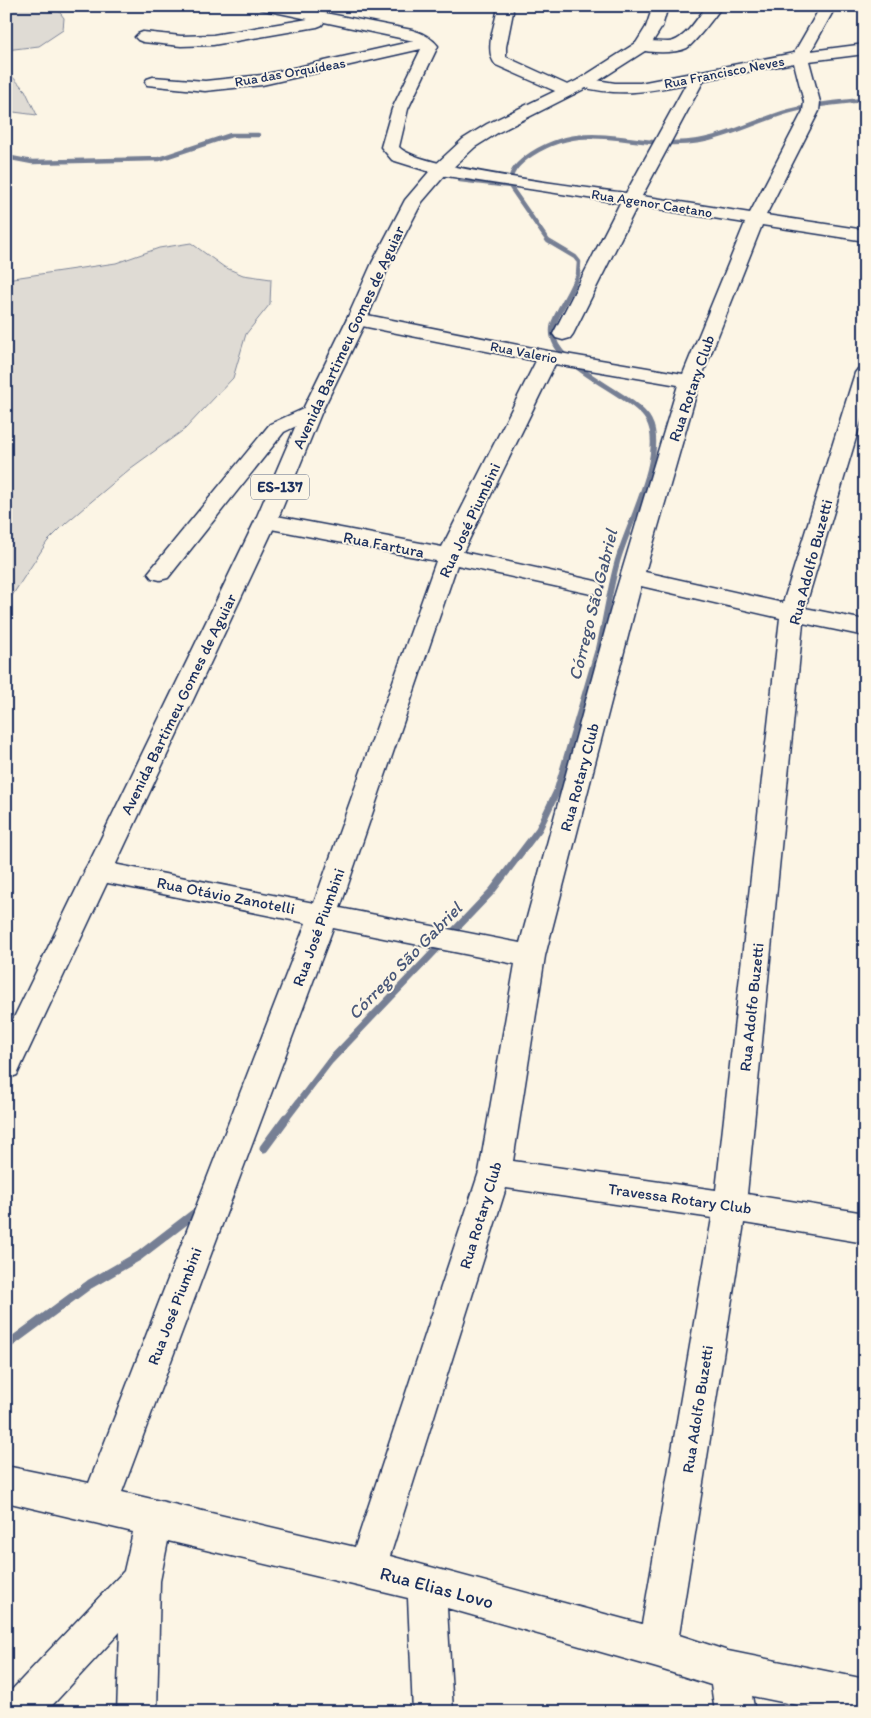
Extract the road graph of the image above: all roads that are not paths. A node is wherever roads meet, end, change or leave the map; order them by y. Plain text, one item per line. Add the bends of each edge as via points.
1 (265, 6) edge
2 (504, 6) edge
3 (661, 6) edge
4 (715, 6) edge
5 (829, 6) edge
6 (328, 20) junction
7 (143, 38) dead end
8 (426, 43) junction
9 (642, 46) junction
10 (865, 49) edge
11 (800, 57) junction
12 (698, 77) junction
13 (153, 82) dead end
14 (576, 87) junction
15 (440, 170) junction
16 (631, 200) junction
17 (755, 220) junction
18 (865, 236) edge
19 (358, 319) junction
20 (563, 334) dead end
21 (560, 358) junction
22 (865, 373) edge
23 (690, 381) junction
24 (312, 412) junction
25 (266, 521) junction
26 (449, 556) junction
27 (160, 573) dead end
28 (632, 576) junction
29 (591, 587) dead end
30 (792, 613) junction
31 (865, 628) edge
32 (98, 871) junction
33 (324, 914) junction
34 (531, 956) junction
35 (6, 1066) edge
36 (495, 1172) junction
37 (730, 1206) junction
38 (865, 1228) edge
39 (6, 1484) edge
40 (99, 1504) junction
41 (154, 1519) junction
42 (367, 1569) junction
43 (141, 1581) junction
44 (426, 1583) junction
45 (657, 1648) junction
46 (728, 1672) junction
47 (865, 1699) edge
48 (19, 1712) edge
49 (137, 1712) edge
50 (433, 1712) edge
51 (735, 1712) edge

1 - 6 street
2 - 14 street, Rua Francisco Neves via 498,58 526,73
3 - 9 street, Avenida Bartimeu Gomes de Aguiar / ES-137 via 654,27
4 - 9 street via 683,44
5 - 11 street
6 - 7 street via 214,40
6 - 8 street via 412,35
8 - 13 street, Rua das Orquídeas via 262,80 205,86
8 - 15 street, Rua Agenor Caetano via 430,50 400,109 390,146 398,156
9 - 14 street, Avenida Bartimeu Gomes de Aguiar / ES-137
10 - 11 street, Rua Francisco Neves
11 - 12 street, Rua Francisco Neves
11 - 17 street, Rua Rotary Club via 812,107
12 - 14 street, Rua Francisco Neves via 630,89
12 - 16 street
14 - 15 street, Avenida Bartimeu Gomes de Aguiar / ES-137 via 493,128 469,143
15 - 16 street, Rua Agenor Caetano
15 - 19 street, Avenida Bartimeu Gomes de Aguiar / ES-137 via 414,200 381,263
16 - 17 street, Rua Agenor Caetano
16 - 20 street
17 - 18 street, Rua Agenor Caetano
17 - 23 street, Rua Rotary Club
19 - 21 street, Rua Valerio
19 - 24 street, Avenida Bartimeu Gomes de Aguiar / ES-137
21 - 23 street, Rua Valerio
21 - 26 street, Rua José Piumbini
22 - 30 street, Rua Adolfo Buzetti
23 - 28 street, Rua Rotary Club
24 - 25 street, Avenida Bartimeu Gomes de Aguiar / ES-137
24 - 27 street via 277,428
25 - 26 street, Rua Fartura
25 - 32 street, Avenida Bartimeu Gomes de Aguiar / ES-137
26 - 29 street, Rua Fartura
26 - 33 street, Rua José Piumbini
28 - 30 street
28 - 34 street, Rua Rotary Club
30 - 31 street
30 - 37 street, Rua Adolfo Buzetti
32 - 33 street, Rua Otávio Zanotelli
32 - 35 street, Avenida Bartimeu Gomes de Aguiar / ES-137
33 - 34 street, Rua Otávio Zanotelli
33 - 40 street, Rua José Piumbini
34 - 36 street, Rua Rotary Club
36 - 37 street, Travessa Rotary Club
36 - 42 street, Rua Rotary Club
37 - 38 street, Travessa Rotary Club
37 - 45 street, Rua Adolfo Buzetti
39 - 40 street, Rua Elias Lovo
40 - 41 street, Rua Elias Lovo
41 - 42 street, Rua Elias Lovo
41 - 43 street
42 - 44 street, Rua Elias Lovo
43 - 48 street
43 - 49 street
44 - 45 street, Rua Elias Lovo
44 - 50 street
45 - 46 street, Rua Elias Lovo
46 - 47 street, Rua Elias Lovo
46 - 51 street

